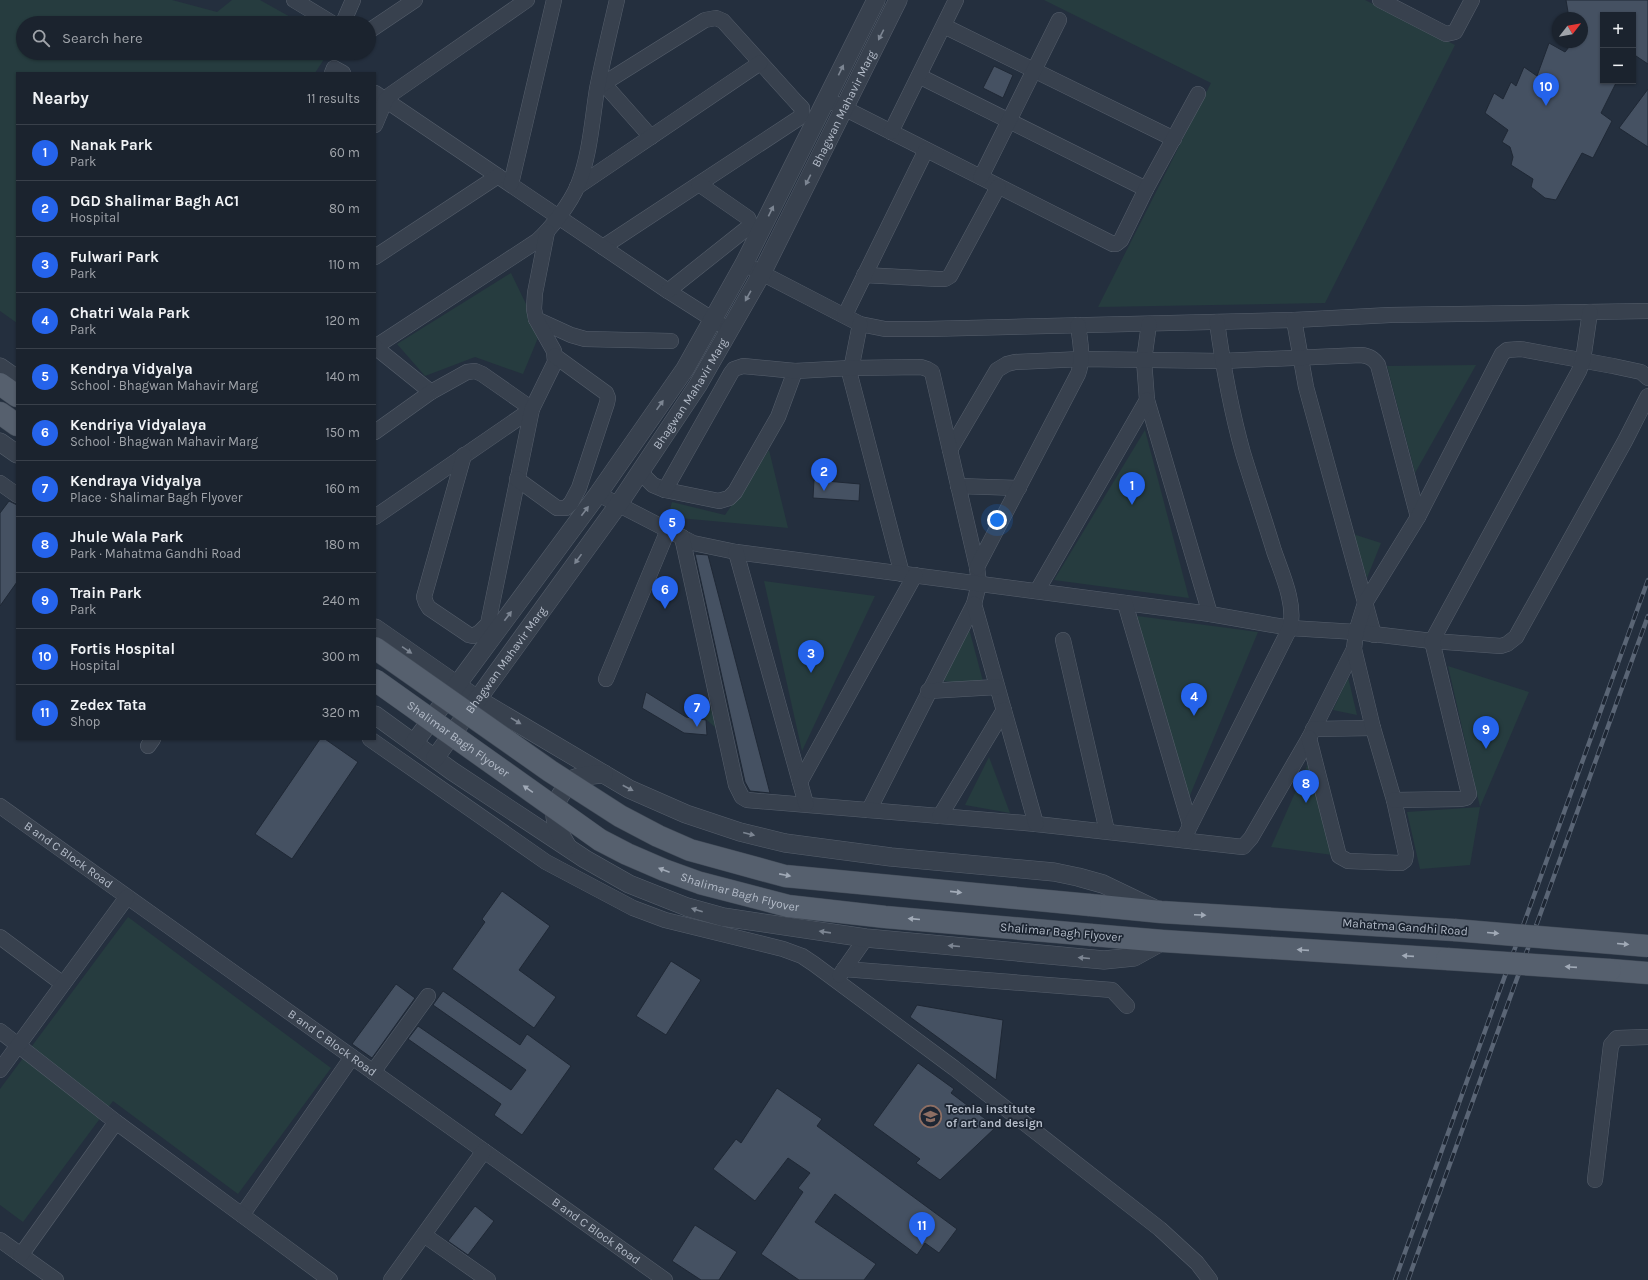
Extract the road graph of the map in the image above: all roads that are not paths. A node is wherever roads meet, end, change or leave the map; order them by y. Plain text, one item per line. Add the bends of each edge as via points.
1 (294, 0) edge
2 (353, 0) edge
3 (415, 0) edge
4 (528, 0) edge
5 (554, 0) edge
6 (616, 0) edge
7 (876, 0) edge
8 (898, 0) edge
9 (956, 0) edge
10 (1380, 0) edge
11 (1472, 0) edge
12 (320, 16) edge
13 (346, 16) edge
14 (1059, 20) dead end
15 (376, 26) edge
16 (944, 26) junction
17 (760, 63) junction
18 (1034, 70) junction
19 (332, 72) edge
20 (341, 72) edge
21 (919, 76) junction
22 (601, 86) junction
23 (1198, 94) dead end
24 (381, 96) edge
25 (826, 99) junction
26 (844, 108) junction
27 (376, 120) edge
28 (1009, 120) junction
29 (891, 132) junction
30 (651, 138) junction
31 (1174, 139) junction
32 (926, 150) junction
33 (498, 176) junction
34 (981, 177) junction
35 (510, 184) junction
36 (699, 184) junction
37 (577, 187) junction
38 (998, 187) junction
39 (1146, 189) junction
40 (559, 216) junction
41 (547, 232) junction
42 (603, 247) junction
43 (376, 256) edge
44 (744, 264) junction
45 (762, 273) junction
46 (864, 275) junction
47 (668, 291) junction
48 (1648, 311) edge
49 (1590, 312) junction
50 (845, 315) junction
51 (536, 319) junction
52 (713, 320) junction
53 (1294, 320) junction
54 (1217, 322) junction
55 (860, 324) junction
56 (1150, 324) junction
57 (1078, 325) junction
58 (729, 330) junction
59 (671, 341) dead end
60 (376, 346) edge
61 (376, 348) edge
62 (555, 356) junction
63 (1300, 358) junction
64 (1082, 359) junction
65 (1144, 360) junction
66 (1583, 360) junction
67 (1222, 361) junction
68 (0, 367) edge
69 (851, 368) junction
70 (794, 371) junction
71 (16, 378) edge
72 (1648, 378) edge
73 (0, 384) edge
74 (431, 392) junction
75 (16, 395) edge
76 (1648, 396) edge
77 (1147, 400) junction
78 (532, 409) junction
79 (0, 413) edge
80 (16, 424) edge
81 (376, 431) edge
82 (0, 442) edge
83 (950, 450) junction
84 (16, 453) edge
85 (464, 455) junction
86 (640, 472) junction
87 (517, 479) junction
88 (0, 483) edge
89 (958, 486) junction
90 (1019, 488) junction
91 (665, 490) junction
92 (16, 494) edge
93 (598, 494) junction
94 (618, 505) junction
95 (376, 516) edge
96 (1418, 517) junction
97 (668, 530) junction
98 (682, 538) junction
99 (736, 552) junction
100 (977, 567) junction
101 (909, 575) junction
102 (979, 584) junction
103 (1037, 591) junction
104 (1125, 603) junction
105 (1365, 603) junction
106 (974, 604) junction
107 (1210, 614) junction
108 (1290, 628) junction
109 (376, 629) edge
110 (1356, 632) junction
111 (1374, 635) junction
112 (1063, 640) dead end
113 (1432, 641) junction
114 (376, 649) edge
115 (1354, 649) junction
116 (606, 679) dead end
117 (376, 681) edge
118 (457, 685) junction
119 (997, 686) junction
120 (928, 691) junction
121 (477, 698) junction
122 (1004, 710) junction
123 (376, 716) edge
124 (1373, 728) junction
125 (1311, 734) junction
126 (371, 740) edge
127 (414, 743) junction
128 (435, 758) junction
129 (604, 774) junction
130 (800, 782) junction
131 (1394, 800) junction
132 (806, 804) junction
133 (0, 806) edge
134 (869, 810) junction
135 (940, 816) junction
136 (1036, 824) junction
137 (1190, 825) junction
138 (1107, 831) junction
139 (1183, 840) junction
140 (569, 848) junction
141 (629, 884) junction
142 (127, 897) junction
143 (618, 901) junction
144 (1161, 912) junction
145 (0, 936) edge
146 (866, 938) junction
147 (1163, 941) junction
148 (1648, 946) edge
149 (1648, 974) edge
150 (840, 975) junction
151 (63, 984) junction
152 (428, 996) dead end
153 (1127, 1006) dead end
154 (0, 1031) edge
155 (1648, 1037) edge
156 (19, 1044) junction
157 (352, 1057) junction
158 (0, 1070) edge
159 (373, 1072) junction
160 (116, 1122) junction
161 (484, 1151) junction
162 (1594, 1180) dead end
163 (242, 1215) junction
164 (424, 1235) junction
165 (0, 1240) edge
166 (21, 1254) junction
167 (56, 1280) edge
168 (330, 1280) edge
169 (391, 1280) edge
170 (488, 1280) edge
171 (665, 1280) edge
172 (1210, 1280) edge

1 - 12 street
2 - 13 street
3 - 15 street
4 - 24 street via 394,92
5 - 35 street
6 - 22 street
25 -> 7 street, Bhagwan Mahavir Marg
8 -> 26 street, Bhagwan Mahavir Marg
9 - 16 street
10 - 11 street via 1446,34 1455,32
14 - 18 street
16 - 18 street
16 - 21 street
17 - 22 street via 723,21 711,18
17 - 30 street
17 - 36 street via 802,108 802,113 799,118
18 - 28 street
18 - 31 street
19 - 20 street via 334,68
21 - 28 street
21 - 29 street
22 - 30 street
22 - 37 street
23 - 31 street
24 - 27 street
24 - 33 street
25 - 26 street
44 -> 25 street, Bhagwan Mahavir Marg
26 - 29 street
26 -> 45 street, Bhagwan Mahavir Marg
28 - 34 street
28 - 39 street
29 - 32 street
30 - 37 street
31 - 39 street
32 - 34 street
32 - 46 street
33 - 35 street
33 - 43 street
34 - 38 street
35 - 40 street
36 - 42 street
36 - 47 street via 748,218 751,225
37 - 40 street
38 - 39 street via 1114,244 1121,240
38 - 46 street via 950,276 938,279
40 - 41 street
40 - 42 street
41 - 51 street via 534,302
41 - 60 street
42 - 47 street
44 - 45 street
44 - 52 street, Bhagwan Mahavir Marg
45 - 50 street
45 -> 58 street, Bhagwan Mahavir Marg
46 - 50 street
47 - 52 street
48 - 49 street
49 - 53 street via 1390,315
49 - 66 street
50 - 55 street
51 - 59 street via 585,339
51 - 62 street
52 - 58 street
93 -> 52 street, Bhagwan Mahavir Marg via 685,369
53 - 54 street
53 - 63 street
54 - 56 street
54 - 67 street
55 - 57 street via 884,329
55 - 69 street
56 - 57 street
56 - 65 street
57 - 64 street
58 - 86 street, Bhagwan Mahavir Marg via 698,385
61 - 74 street
62 - 78 street via 555,362
62 - 87 street via 606,393 608,403 578,488 566,508 557,508
63 - 67 street
63 - 96 street via 1361,355 1369,356 1378,365
63 - 105 street
64 - 65 street
64 - 83 street via 1015,362 1002,366 997,370
64 - 90 street via 1078,374
65 - 67 street
65 - 77 street
66 - 72 street via 1641,372
66 - 96 street via 1521,348 1507,350 1502,354
66 - 113 street
67 - 108 street via 1243,453 1287,592 1292,620
68 - 71 street
69 - 70 street
69 - 83 street via 921,367 932,372
69 - 101 street via 852,382
70 - 91 street via 743,366 734,369
70 - 91 street via 778,417 730,498 719,501
73 - 75 main road
74 - 78 street via 467,372 475,371
74 - 81 street
76 - 113 street via 1516,637 1501,646
77 - 103 street
77 - 107 street
78 - 85 street
78 - 87 street
79 - 80 main road
82 - 84 street
83 - 89 street
85 - 87 street via 424,597 429,608 469,635 477,634 488,624
85 - 95 street
86 - 91 street via 653,485
86 - 94 street, Bhagwan Mahavir Marg
88 - 92 street
89 - 90 street
89 - 100 street
90 - 100 street
93 - 94 street
118 -> 93 street, Bhagwan Mahavir Marg
94 - 97 street
94 -> 121 street, Bhagwan Mahavir Marg
96 - 105 street
97 - 98 street
97 - 116 street
98 - 99 street
98 - 132 street via 738,792 747,800
99 - 101 street
99 - 130 street
100 - 102 street
101 - 102 street
101 - 130 street
102 - 103 street
102 - 106 street
103 - 104 street
104 - 107 street
104 - 137 street
105 - 110 street
105 - 111 street
106 - 119 street
106 - 120 street
107 - 108 street
108 - 110 street
108 - 137 street
109 -> 118 street
110 - 111 street
110 - 115 street
111 - 113 street
112 - 138 street
113 - 131 street via 1469,794 1461,799
114 -> 144 main road, bridge via 550,771 620,816 690,850 785,876
115 - 124 street
115 - 125 street
147 -> 117 main road, Shalimar Bagh Flyover, bridge via 788,906 700,882 664,870 600,840
118 - 121 street
118 - 127 street, Bhagwan Mahavir Marg
119 - 120 street
119 - 122 street
120 - 134 street
121 - 128 street, Bhagwan Mahavir Marg
121 -> 129 street
122 - 135 street
122 - 136 street
123 - 127 street
124 - 125 street
124 - 131 street
125 - 131 street via 1339,856 1342,859 1397,864 1405,860 1406,854
125 - 139 street via 1243,847
126 - 143 street via 546,862
127 - 128 street
128 - 140 street
129 - 140 street via 572,780 557,801 557,830
129 -> 144 street via 629,789 686,814 747,834 785,843 891,857 1054,872 1103,884
130 - 132 street
132 - 134 street
133 - 142 street, B and C Block Road
134 - 135 street
135 - 136 street
136 - 138 street
137 - 139 street
138 - 139 street
140 - 141 street
141 - 143 street
146 -> 141 street via 706,913
142 - 151 street
142 - 157 street, B and C Block Road
143 - 150 street via 648,915 793,953
144 -> 148 main road, Mahatma Gandhi Road, bridge via 1454,930
145 - 151 street
147 -> 146 street via 1134,957 1104,960
146 - 150 street
149 -> 147 main road, bridge
150 - 153 street via 1112,990
150 - 172 street via 1160,1229 1197,1263
151 - 156 street
152 - 159 street
154 - 156 street
155 - 162 street via 1617,1038 1611,1045
156 - 158 street
156 - 160 street
157 - 159 street, B and C Block Road
157 - 163 street
159 - 161 street, B and C Block Road
160 - 163 street
160 - 166 street
161 - 164 street
161 - 171 street, B and C Block Road
163 - 168 street
164 - 169 street
164 - 170 street
165 - 166 street
166 - 167 street

